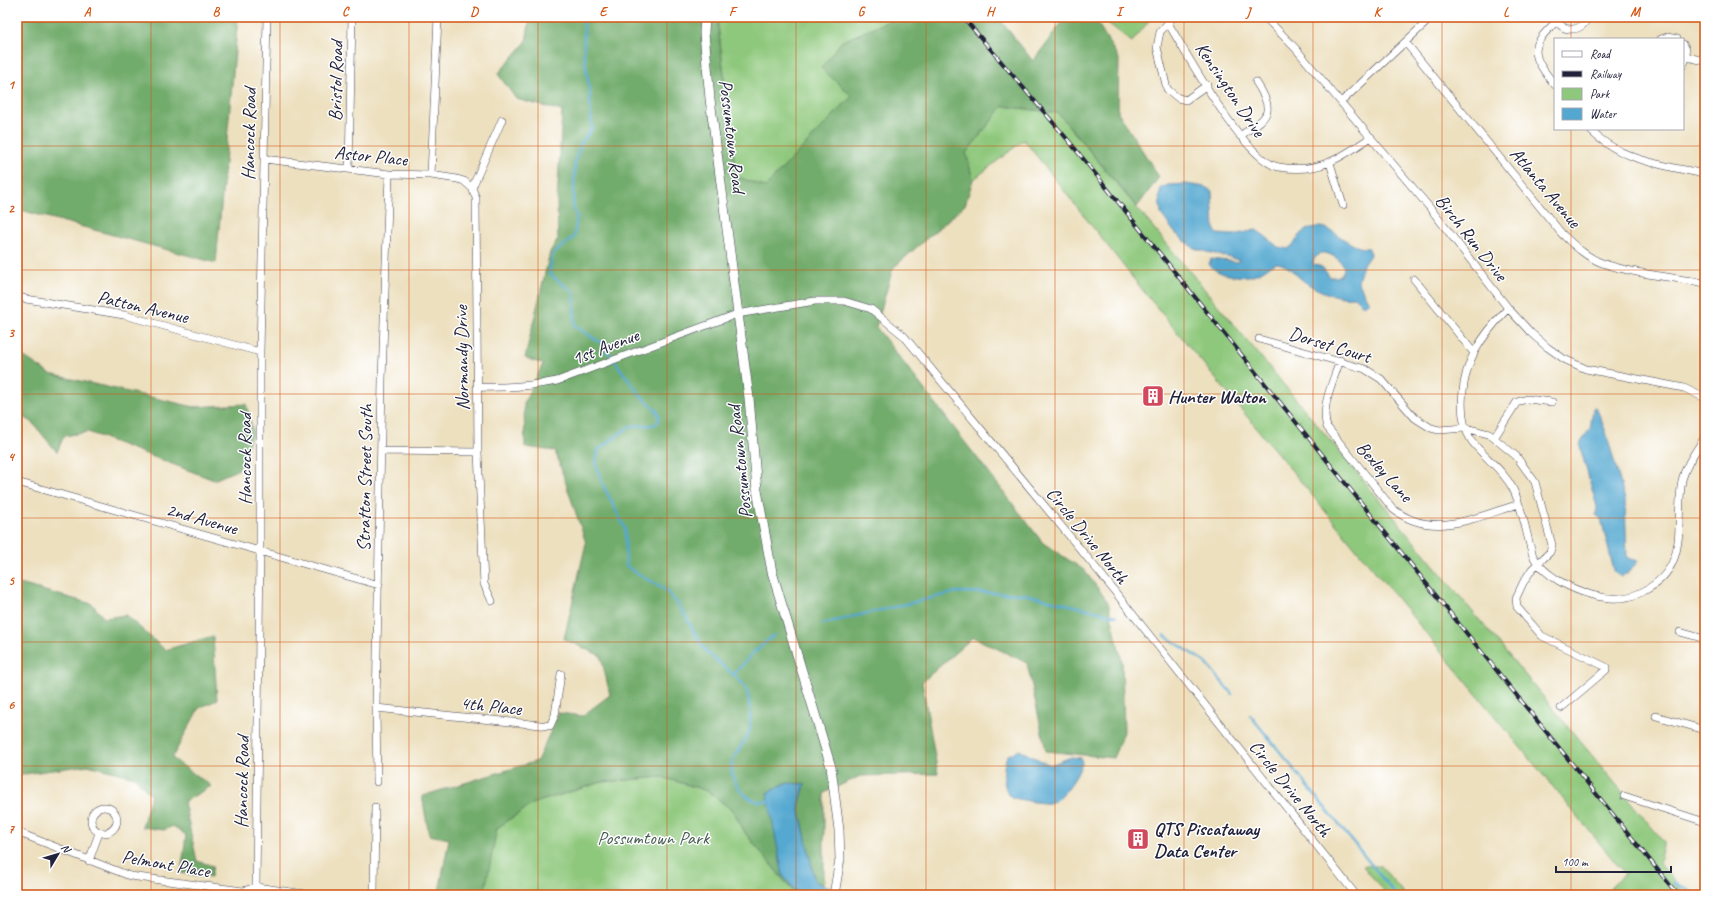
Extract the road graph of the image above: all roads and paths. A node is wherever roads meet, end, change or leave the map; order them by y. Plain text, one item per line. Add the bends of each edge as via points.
1 (267, 17) edge
2 (352, 17) edge
3 (438, 17) edge
4 (705, 17) edge
5 (1432, 17) edge
6 (1588, 17) edge
7 (1271, 18) edge
8 (1556, 19) edge
9 (1170, 20) edge
10 (1406, 43) junction
11 (1684, 47) edge
12 (1687, 57) junction
13 (1705, 61) edge
14 (1684, 63) edge
15 (1256, 82) dead end
16 (1554, 84) edge
17 (1207, 85) junction
18 (1341, 102) junction
19 (502, 120) dead end
20 (1590, 130) edge
21 (1240, 136) junction
22 (1371, 137) junction
23 (264, 159) junction
24 (1330, 163) junction
25 (349, 169) junction
26 (389, 174) junction
27 (1705, 174) edge
28 (431, 176) junction
29 (472, 188) junction
30 (1343, 205) dead end
31 (1414, 279) dead end
32 (1705, 283) edge
33 (17, 296) edge
34 (1508, 308) junction
35 (739, 314) junction
36 (1258, 340) dead end
37 (260, 352) junction
38 (1474, 353) junction
39 (1340, 360) junction
40 (478, 387) junction
41 (1705, 398) edge
42 (1552, 402) dead end
43 (1466, 428) junction
44 (1705, 437) edge
45 (1494, 438) junction
46 (381, 451) junction
47 (478, 452) junction
48 (17, 482) edge
49 (1519, 504) junction
50 (260, 551) junction
51 (1538, 564) junction
52 (379, 585) junction
53 (492, 601) dead end
54 (1680, 632) dead end
55 (1705, 639) edge
56 (561, 674) dead end
57 (376, 708) junction
58 (1561, 708) dead end
59 (1656, 716) dead end
60 (1705, 730) edge
61 (376, 782) dead end
62 (1624, 796) dead end
63 (375, 807) dead end
64 (1705, 822) edge
65 (17, 832) edge
66 (99, 833) dead end
67 (89, 861) junction
68 (256, 887) junction
69 (312, 895) edge
70 (374, 895) edge
71 (834, 895) edge
72 (1356, 895) edge

1 - 23 street, Hancock Road
2 - 25 street, Bristol Road
3 - 28 street
4 - 35 main road, Possumtown Road via 710,99
5 - 10 street
6 - 8 street via 1582,26 1572,30 1562,27
7 - 18 street, Birch Run Drive
8 - 16 street via 1542,34 1537,43 1536,54 1540,66
9 - 17 street, Kensington Drive
9 - 17 street via 1160,32 1156,47 1167,89 1178,98 1186,100
10 - 18 street
10 - 32 street, Atlanta Avenue via 1562,234 1581,251 1601,262
11 - 12 street
12 - 13 street
12 - 14 street
15 - 21 street via 1266,97 1267,114
17 - 21 street, Kensington Drive
18 - 22 street, Birch Run Drive
19 - 29 street
20 - 27 street via 1609,147 1622,154
21 - 24 street, Kensington Drive via 1262,160 1278,168 1302,168
22 - 24 street, Kensington Drive
22 - 34 street, Birch Run Drive
23 - 25 street, Astor Place
23 - 37 street, Hancock Road
24 - 30 street
25 - 26 street, Astor Place
26 - 28 street, Astor Place
26 - 46 street, Stratton Street South
28 - 29 street, Astor Place via 456,178
29 - 40 street, Normandy Drive via 476,198
31 - 38 street
33 - 37 street, Patton Avenue via 124,316
34 - 38 street
34 - 41 street, Birch Run Drive via 1531,333 1564,359 1586,369 1684,388
35 - 40 street, 1st Avenue via 558,381 534,385
35 - 71 main road, Possumtown Road via 757,490 772,572 831,767 840,859
35 - 72 street, Circle Drive North via 815,301 844,301 871,309 904,336 1100,573
36 - 39 street, Dorset Court
37 - 50 street, Hancock Road
38 - 43 street via 1463,396
39 - 43 street, Dorset Court via 1373,373 1423,424 1439,430
39 - 49 street, Bexley Lane via 1325,409 1326,422 1332,435 1401,515 1423,523 1443,525
40 - 47 street, Normandy Drive
42 - 45 street via 1517,402
43 - 45 street, Dorset Court via 1489,434
43 - 49 street via 1472,440 1506,478
44 - 51 street via 1687,464 1682,480 1678,543 1674,562 1655,586 1624,599 1592,595 1553,577
45 - 51 street, Dorset Court via 1516,456 1534,482 1552,545 1550,552
46 - 47 street
46 - 52 street, Stratton Street South
47 - 53 street, Normandy Drive via 484,584
48 - 50 street, 2nd Avenue
49 - 51 street
50 - 52 street, 2nd Avenue
50 - 68 street, Hancock Road
51 - 58 street via 1527,575 1516,598 1520,612 1542,636 1606,667 1606,670
52 - 57 street, Stratton Street South
54 - 55 street
56 - 57 street, 4th Place via 555,715 550,726
57 - 61 street, Stratton Street South
59 - 60 street
62 - 64 street
63 - 70 street
65 - 67 street, Pelmont Place
66 - 67 street
67 - 68 street, Pelmont Place via 130,876 244,892
68 - 69 street

